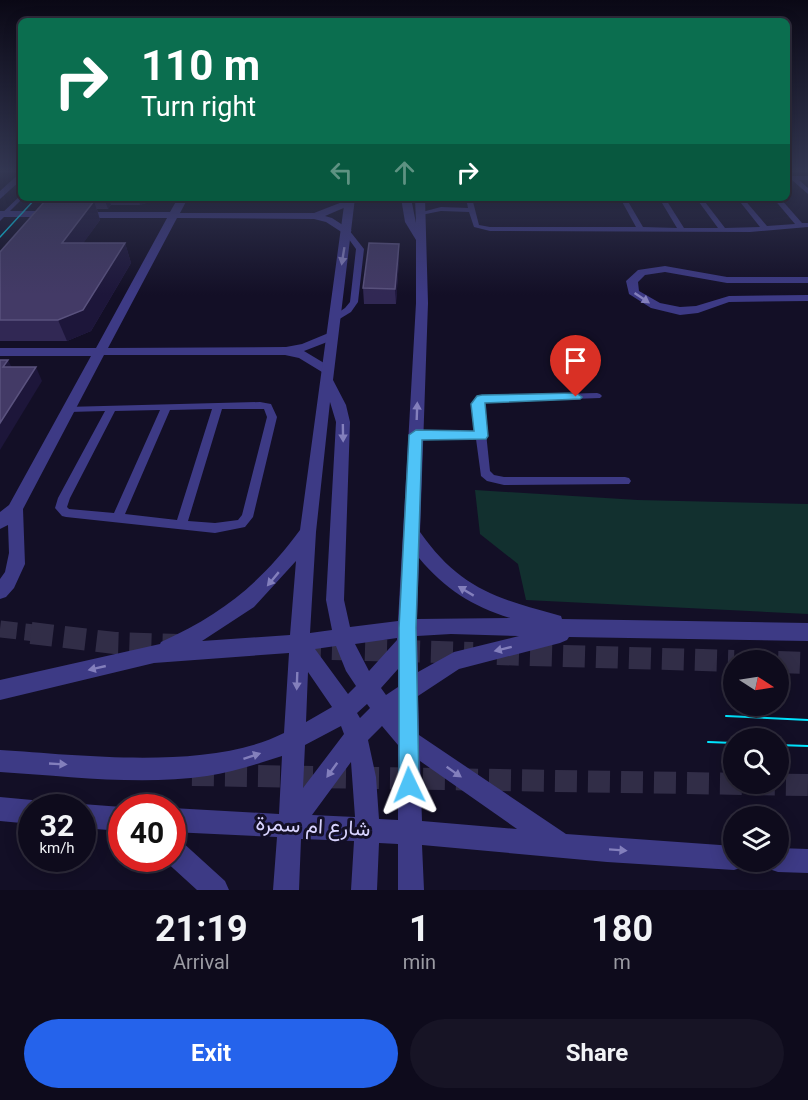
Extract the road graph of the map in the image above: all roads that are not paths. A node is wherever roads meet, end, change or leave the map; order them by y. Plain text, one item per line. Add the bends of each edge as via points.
1 (326, 213) edge
2 (349, 213) edge
3 (408, 213) edge
4 (421, 213) edge
5 (472, 213) edge
6 (631, 213) edge
7 (671, 213) edge
8 (710, 213) edge
9 (752, 213) edge
10 (791, 213) edge
11 (173, 215) junction
12 (2, 216) edge
13 (314, 216) junction
14 (804, 225) edge
15 (765, 229) junction
16 (641, 230) junction
17 (682, 230) junction
18 (723, 230) junction
19 (347, 231) junction
20 (421, 240) junction
21 (808, 280) edge
22 (808, 298) edge
23 (333, 320) junction
24 (330, 336) junction
25 (286, 351) junction
26 (0, 352) edge
27 (100, 352) junction
28 (326, 374) junction
29 (597, 396) dead end
30 (219, 406) junction
31 (166, 407) junction
32 (112, 408) junction
33 (69, 409) junction
34 (416, 435) junction
35 (481, 436) junction
36 (625, 481) dead end
37 (15, 509) junction
38 (117, 519) junction
39 (0, 522) edge
40 (181, 525) junction
41 (308, 532) junction
42 (411, 532) junction
43 (0, 591) edge
44 (580, 629) junction
45 (808, 632) edge
46 (408, 635) junction
47 (343, 638) junction
48 (298, 643) junction
49 (154, 654) junction
50 (368, 687) junction
51 (0, 690) edge
52 (407, 693) junction
53 (346, 710) junction
54 (383, 710) junction
55 (357, 737) junction
56 (407, 739) junction
57 (295, 742) junction
58 (0, 761) edge
59 (0, 809) edge
60 (18, 811) edge
61 (186, 821) edge
62 (290, 825) junction
63 (367, 830) junction
64 (410, 832) junction
65 (560, 844) junction
66 (723, 857) edge
67 (789, 860) edge
68 (808, 861) edge
69 (186, 863) edge
70 (216, 890) edge
71 (286, 890) edge
72 (364, 890) edge
73 (411, 890) edge

1 - 13 street
2 - 19 street
3 - 20 street
4 - 20 street
5 - 16 lane via 474,223 482,229
6 - 16 lane
7 - 17 lane
8 - 18 lane
9 - 15 lane
10 - 14 lane
11 - 12 street
11 - 13 street
11 - 27 street
13 - 19 street
14 - 15 lane
15 - 18 lane
16 - 17 lane
17 - 18 lane
19 -> 23 street
19 - 23 lane via 360,249 356,297 352,306
34 -> 20 street
21 -> 22 street via 730,280 665,269 642,272 632,281 633,292 644,301 675,310 700,308 725,299
23 - 24 street
24 - 25 street
24 - 28 street
25 - 27 street
25 - 28 street via 303,356
26 - 27 street
27 - 33 street
28 - 41 street
28 -> 47 street via 343,422 335,600
29 - 35 lane via 482,399 478,404
30 - 31 lane
30 - 40 lane
30 - 40 lane via 260,405 271,410 247,517 241,524 215,528
31 - 32 lane
31 - 38 lane
32 - 33 lane
32 - 38 lane via 62,508 66,513
33 - 37 street
34 - 35 lane
34 - 42 street
35 - 36 lane via 485,473 491,478
37 - 39 street
37 - 43 street via 16,566
38 - 40 lane
41 - 48 street
41 -> 49 street via 267,585 235,613
44 -> 42 street via 516,613 467,592 440,572
42 - 46 street
44 - 45 street
44 - 46 street via 451,626
44 -> 52 street via 454,661
46 - 47 street
46 - 50 street
46 - 52 street
47 - 48 street
47 - 50 street
48 - 49 street
48 - 53 street
48 -> 57 street
49 -> 51 street
50 - 53 street
50 - 54 street
52 - 54 street
52 - 56 street
53 - 55 street
53 - 57 street
54 - 55 street
54 - 56 street
55 -> 62 street
55 - 63 street via 366,781
56 - 64 street
56 -> 65 street
58 -> 57 street via 187,767 246,759
57 - 62 street
59 - 60 street
61 - 62 street, شارع ام سمرة
62 - 63 street, شارع ام سمرة
62 - 71 street
63 - 64 street, شارع ام سمرة
63 - 72 street
64 - 65 street, شارع ام سمرة
64 - 73 street
65 -> 66 street, شارع ام سمرة
67 - 68 street
69 - 70 street

